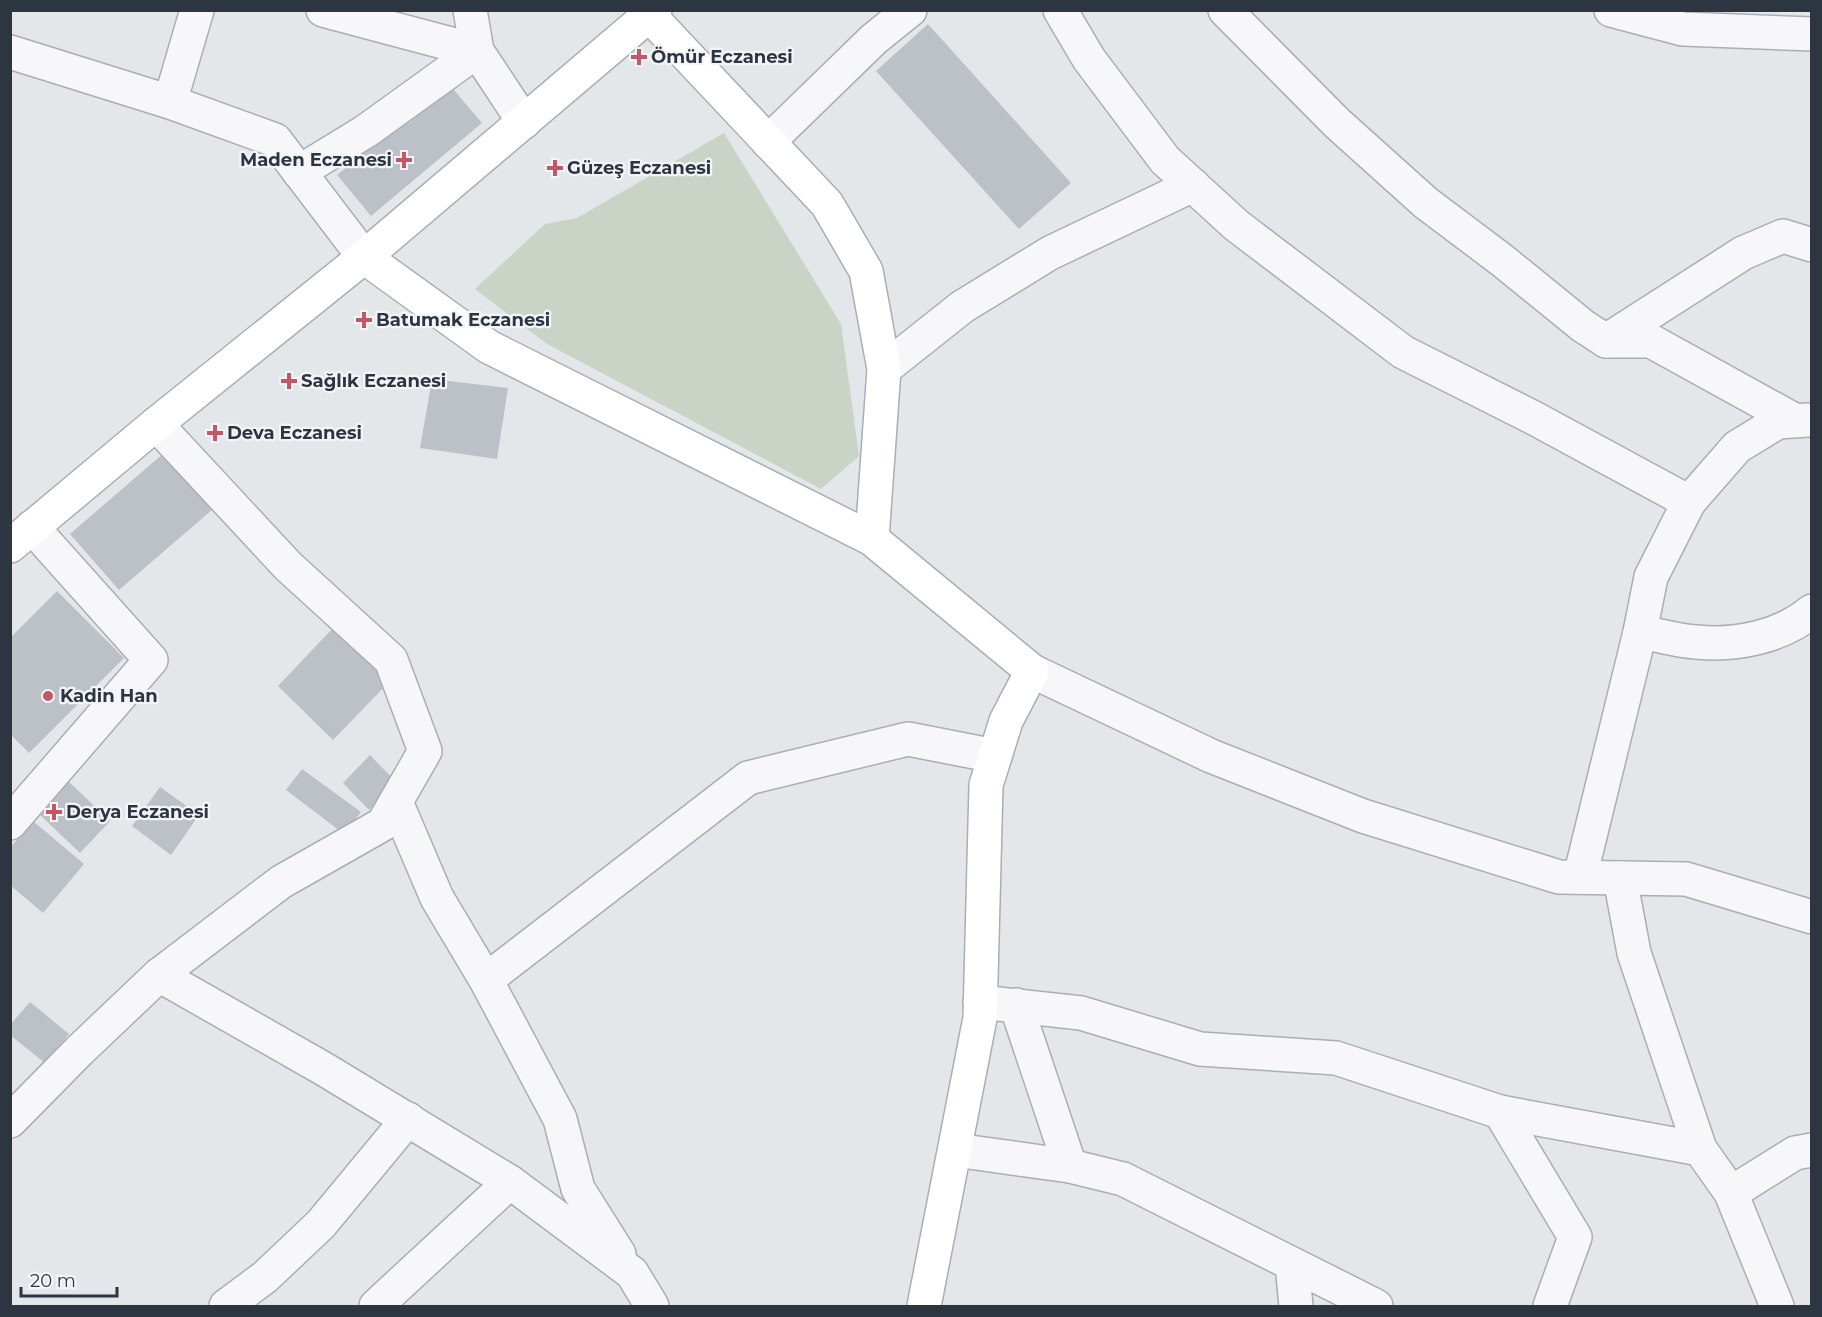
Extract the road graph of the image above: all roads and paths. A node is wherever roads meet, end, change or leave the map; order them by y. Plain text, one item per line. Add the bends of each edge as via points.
1 (197, 10) edge
2 (323, 10) edge
3 (470, 10) edge
4 (910, 10) edge
5 (1060, 10) edge
6 (1225, 10) edge
7 (1611, 10) edge
8 (652, 13) edge
9 (1812, 34) edge
10 (477, 51) junction
11 (10, 52) edge
12 (170, 102) junction
13 (524, 122) junction
14 (768, 142) junction
15 (299, 172) junction
16 (1193, 185) junction
17 (1812, 245) edge
18 (364, 257) junction
19 (1606, 341) junction
20 (884, 369) junction
21 (1803, 421) edge
22 (156, 424) junction
23 (1689, 502) junction
24 (21, 536) edge
25 (872, 539) junction
26 (1812, 611) edge
27 (1640, 632) junction
28 (1032, 671) junction
29 (995, 756) junction
30 (396, 802) junction
31 (10, 824) edge
32 (1580, 878) junction
33 (1620, 878) junction
34 (1812, 917) edge
35 (159, 975) junction
36 (486, 980) junction
37 (980, 1002) junction
38 (1016, 1005) junction
39 (1500, 1112) junction
40 (408, 1119) junction
41 (10, 1121) edge
42 (1700, 1149) junction
43 (955, 1150) junction
44 (1812, 1150) edge
45 (1070, 1166) junction
46 (510, 1182) junction
47 (1731, 1193) junction
48 (1292, 1264) junction
49 (632, 1273) junction
50 (226, 1306) edge
51 (376, 1306) edge
52 (652, 1306) edge
53 (924, 1306) edge
54 (1296, 1306) edge
55 (1376, 1306) edge
56 (1550, 1306) edge
57 (1777, 1306) edge

1 - 12 street
2 - 10 street
3 - 10 street
4 - 14 street via 874,39
5 - 16 street via 1089,59 1165,160
6 - 19 street via 1336,123 1426,203
7 - 9 street via 1683,29
8 - 13 street
8 - 14 street
10 - 13 street
10 - 15 street via 366,131
11 - 12 street
12 - 15 street via 275,140
13 - 18 street
14 - 20 street via 827,204 866,271
15 - 18 street
16 - 20 street via 1050,253 962,307
16 - 23 street via 1236,225 1403,352
17 - 19 street via 1782,236 1743,253
18 - 22 street
18 - 25 street via 489,347
19 - 21 street via 1651,341
20 - 25 street
21 - 23 street via 1778,422 1737,447
22 - 24 street
22 - 30 street via 288,566 391,660 425,751
23 - 27 street via 1651,577
24 - 31 street via 151,660
25 - 28 street
26 - 27 street via 1799,622 1769,635 1734,642 1695,642
27 - 32 street
28 - 29 street via 1006,721
28 - 32 street via 1211,756 1364,816 1559,877
29 - 36 street via 908,739 748,778
29 - 37 street via 986,785
30 - 35 street via 383,824 281,882
30 - 36 street via 437,898
32 - 33 street
33 - 34 street via 1686,879
33 - 42 street via 1634,953
35 - 40 street
35 - 41 street
36 - 49 street via 560,1119 578,1189
37 - 38 street
37 - 43 street
38 - 39 street via 1081,1013 1200,1049 1336,1058
38 - 45 street
39 - 42 street
39 - 56 street via 1575,1237
40 - 46 street
40 - 50 street via 321,1224 265,1277
42 - 47 street
43 - 45 street
43 - 53 street
44 - 47 street via 1795,1153
45 - 48 street via 1123,1179
46 - 49 street
46 - 51 street
47 - 57 street
48 - 54 street
48 - 55 street
49 - 52 street

